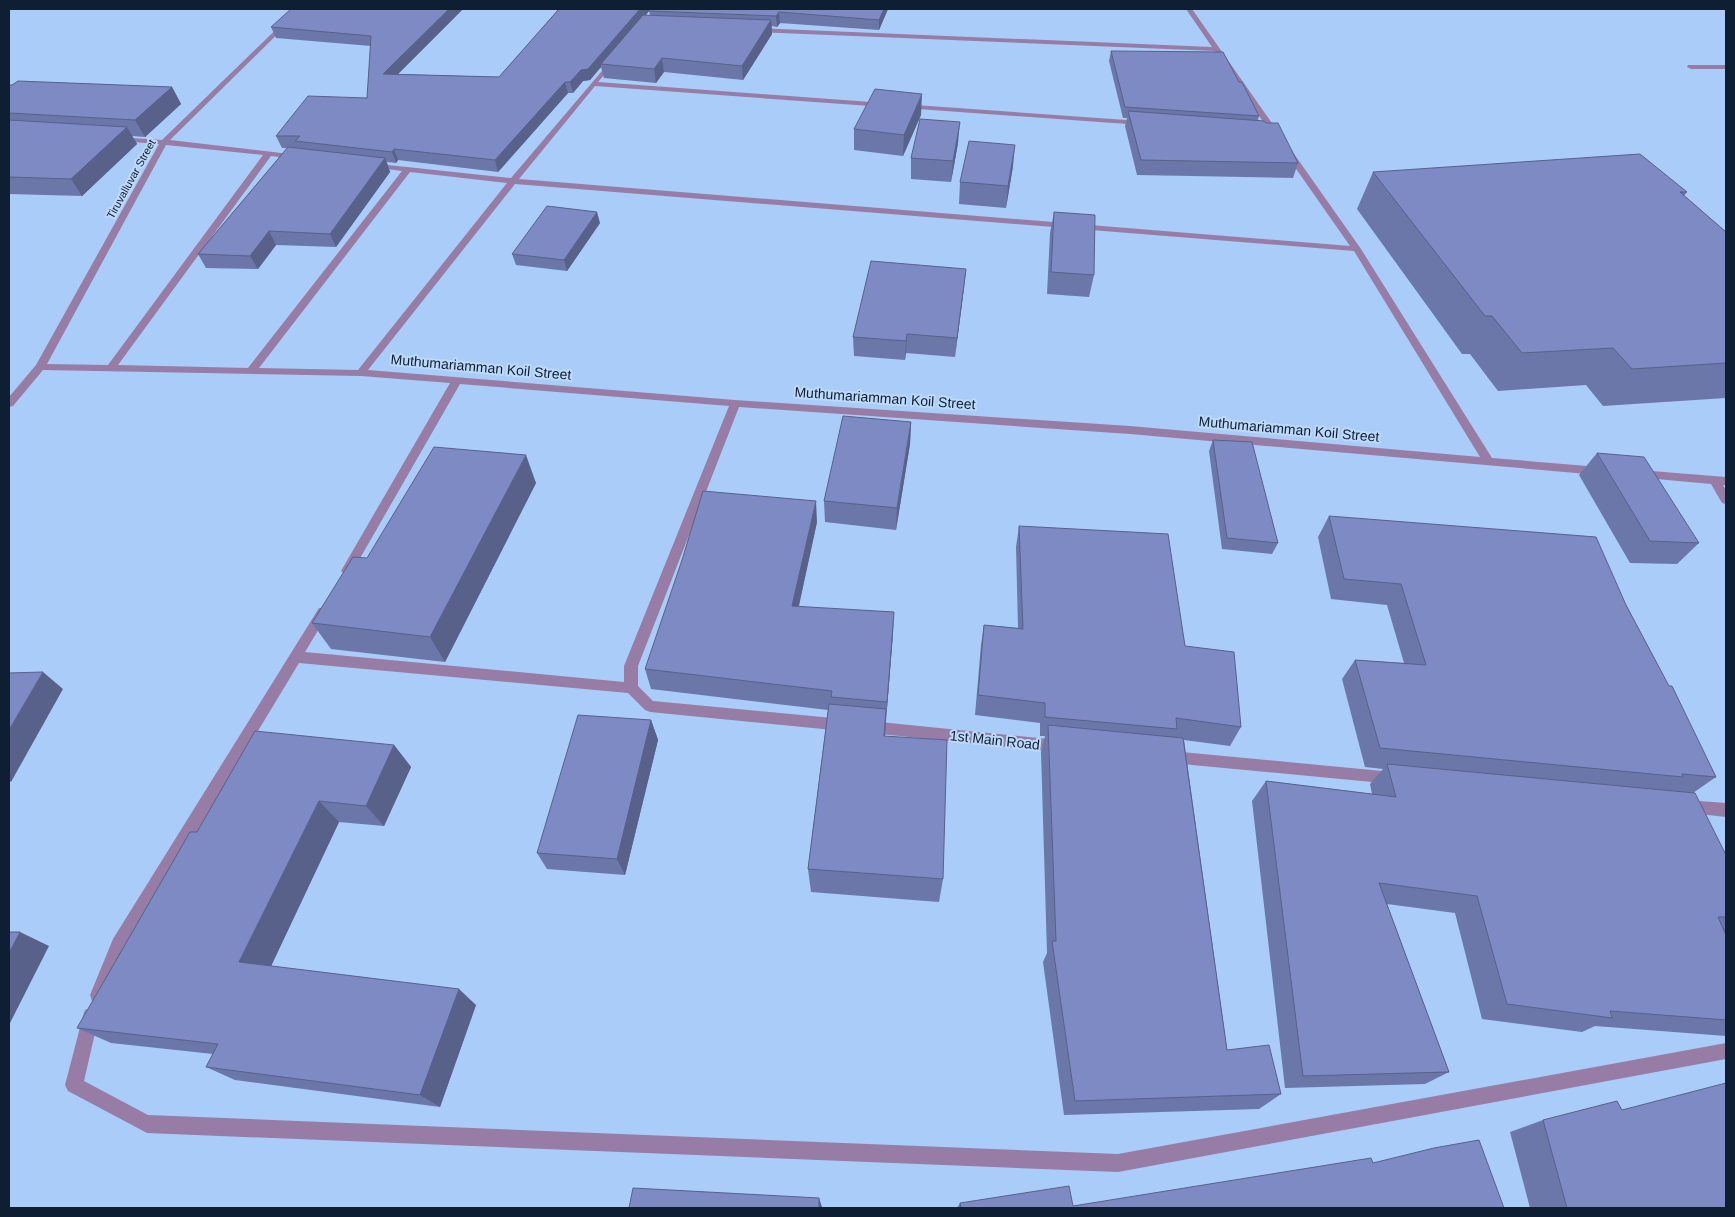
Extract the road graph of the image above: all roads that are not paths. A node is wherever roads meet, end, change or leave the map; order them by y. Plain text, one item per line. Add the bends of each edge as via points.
1 (300, 9) edge
2 (1189, 9) edge
3 (750, 30) edge
4 (1216, 49) junction
5 (617, 55) edge
6 (1691, 67) dead end
7 (1726, 67) edge
8 (592, 84) junction
9 (889, 105) edge
10 (899, 106) edge
11 (1146, 124) edge
12 (1265, 132) edge
13 (1275, 133) junction
14 (106, 138) edge
15 (1280, 141) edge
16 (164, 142) junction
17 (1286, 148) edge
18 (269, 154) junction
19 (309, 158) edge
20 (358, 164) edge
21 (408, 169) junction
22 (512, 181) junction
23 (1357, 249) junction
24 (40, 367) junction
25 (111, 368) junction
26 (250, 370) junction
27 (361, 373) junction
28 (457, 380) junction
29 (735, 403) junction
30 (9, 404) edge
31 (1488, 461) junction
32 (1606, 471) edge
33 (1626, 473) edge
34 (1721, 480) edge
35 (1726, 500) edge
36 (297, 657) junction
37 (631, 688) junction
38 (1075, 747) edge
39 (1154, 755) edge
40 (1410, 780) edge
41 (1667, 805) edge
42 (1726, 810) edge
43 (1726, 1051) edge

1 - 16 street, Tiruvalluvar Street
2 - 4 street
3 - 4 street
4 - 13 street
5 - 8 street
6 - 7 street
8 - 9 street
8 - 22 street
10 - 11 street
12 - 13 street
13 - 15 street
14 - 16 street
16 - 18 street
16 - 24 street, Tiruvalluvar Street
17 - 23 street
18 - 19 street
18 - 25 street
20 - 21 street
21 - 22 street
21 - 26 street
22 - 23 street
22 - 27 street
23 - 31 street
24 - 25 street, Muthumariamman Koil Street
24 - 30 street, Tiruvalluvar Street
25 - 26 street, Muthumariamman Koil Street
26 - 27 street, Muthumariamman Koil Street
27 - 28 street, Muthumariamman Koil Street
28 - 29 street, Muthumariamman Koil Street
28 - 36 street
29 - 31 street, Muthumariamman Koil Street via 1130,430
29 - 37 street via 631,666
31 - 32 street, Muthumariamman Koil Street
33 - 34 street
34 - 35 street
36 - 37 street
36 - 43 street via 119,945 93,1008 74,1085 147,1124 1118,1163
37 - 38 street, 1st Main Road via 650,706
39 - 40 street
41 - 42 street

